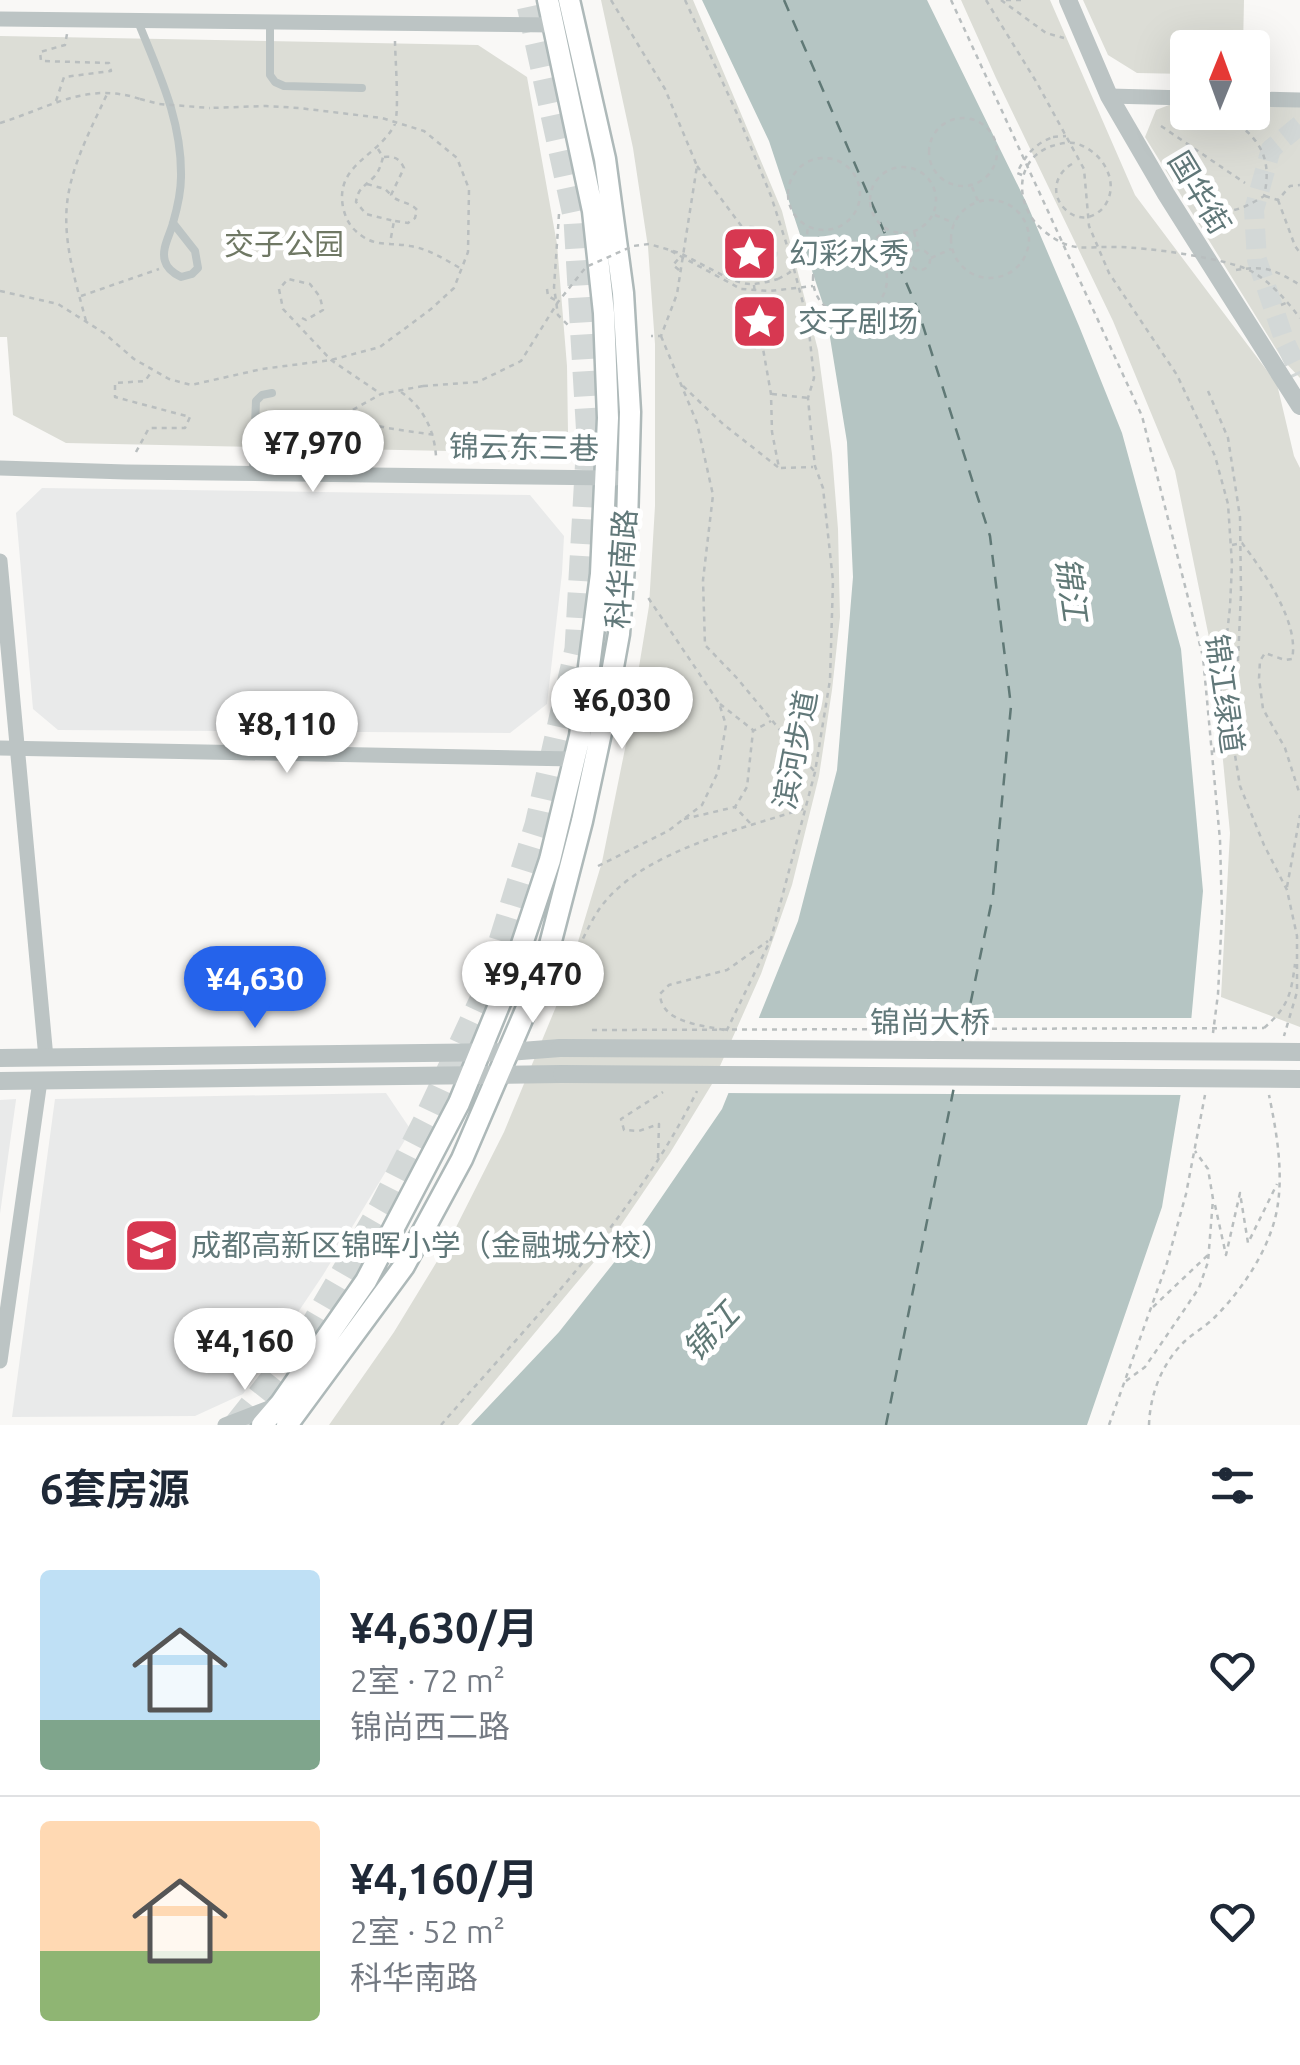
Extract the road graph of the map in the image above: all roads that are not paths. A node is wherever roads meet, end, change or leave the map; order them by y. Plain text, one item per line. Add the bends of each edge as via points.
1 (548, 0) edge
2 (570, 0) edge
3 (1068, 0) edge
4 (0, 19) edge
5 (136, 19) junction
6 (270, 21) junction
7 (554, 24) junction
8 (362, 88) dead end
9 (1109, 96) junction
10 (1170, 98) edge
11 (1270, 99) edge
12 (1300, 100) edge
13 (173, 223) junction
14 (272, 393) dead end
15 (1300, 406) edge
16 (0, 468) edge
17 (253, 472) junction
18 (606, 477) junction
19 (628, 478) junction
20 (0, 561) edge
21 (0, 748) edge
22 (18, 748) junction
23 (574, 759) junction
24 (480, 1050) junction
25 (508, 1052) junction
26 (1300, 1052) edge
27 (0, 1058) edge
28 (46, 1058) junction
29 (468, 1076) junction
30 (498, 1076) junction
31 (1300, 1080) edge
32 (0, 1081) edge
33 (40, 1081) junction
34 (0, 1360) edge
35 (281, 1403) junction
36 (225, 1425) edge
37 (262, 1425) edge
38 (288, 1425) edge

1 - 7 main road, 科华南路
2 - 19 main road, 科华南路 via 605,159 623,293
3 - 9 street, 国华街
4 - 5 street
5 - 6 street
5 - 13 lane via 180,139 182,182
6 - 7 street
6 - 8 lane via 274,82
7 - 18 main road, 科华南路 via 593,211 604,313
9 - 10 street
9 - 15 street, 国华街
11 - 12 street
13 - 13 lane via 164,262 181,277 198,268 196,251
14 - 17 lane via 256,401
16 - 17 street, 锦云东三巷
17 - 18 street, 锦云东三巷
18 - 19 street, 锦云东三巷
18 - 23 main road, 科华南路 via 601,574
19 - 25 main road, 科华南路 via 619,634 598,747 544,968
20 - 22 street
21 - 22 street
22 - 23 street
22 - 28 street
23 - 24 main road, 科华南路 via 544,879
24 - 25 street, 锦尚大桥
24 - 28 street, 锦尚大桥
24 - 29 main road, 科华南路
25 - 26 street, 锦尚大桥, bridge
25 - 30 main road, 科华南路
27 - 28 street, 锦尚大桥
29 - 30 street, 锦尚大桥
29 - 33 street, 锦尚大桥
29 - 35 main road, 科华南路 via 366,1281
30 - 31 street, 锦尚大桥, bridge
30 - 38 main road, 科华南路 via 404,1266
32 - 33 street, 锦尚大桥
33 - 34 street
35 - 36 street
35 - 37 main road, 科华南路

